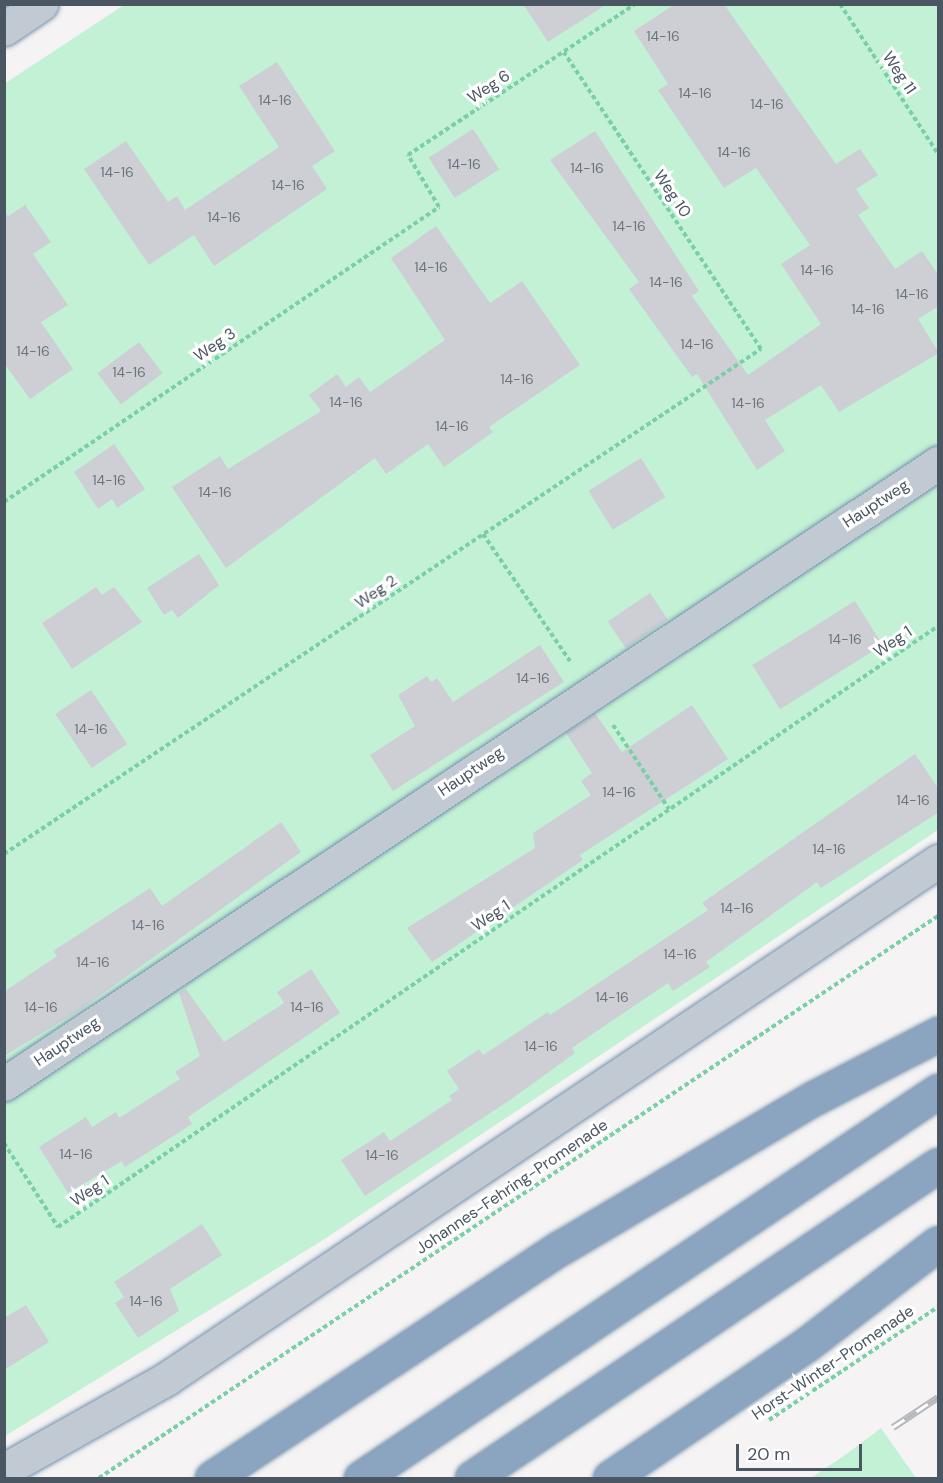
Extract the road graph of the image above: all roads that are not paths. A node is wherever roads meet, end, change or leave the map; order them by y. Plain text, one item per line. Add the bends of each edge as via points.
1 (41, 4) edge
2 (4, 29) edge
3 (939, 463) edge
4 (939, 861) edge
5 (939, 1034) edge
6 (4, 1084) edge
7 (939, 1091) edge
8 (939, 1165) edge
9 (939, 1244) edge
10 (4, 1470) edge
11 (212, 1479) edge
12 (361, 1479) edge
13 (472, 1479) edge
14 (610, 1479) edge

1 - 2 street
3 - 6 street, Hauptweg
4 - 10 street via 166,1379
5 - 11 highway via 814,1098 560,1248
7 - 12 highway
8 - 13 highway
9 - 14 highway via 807,1344

